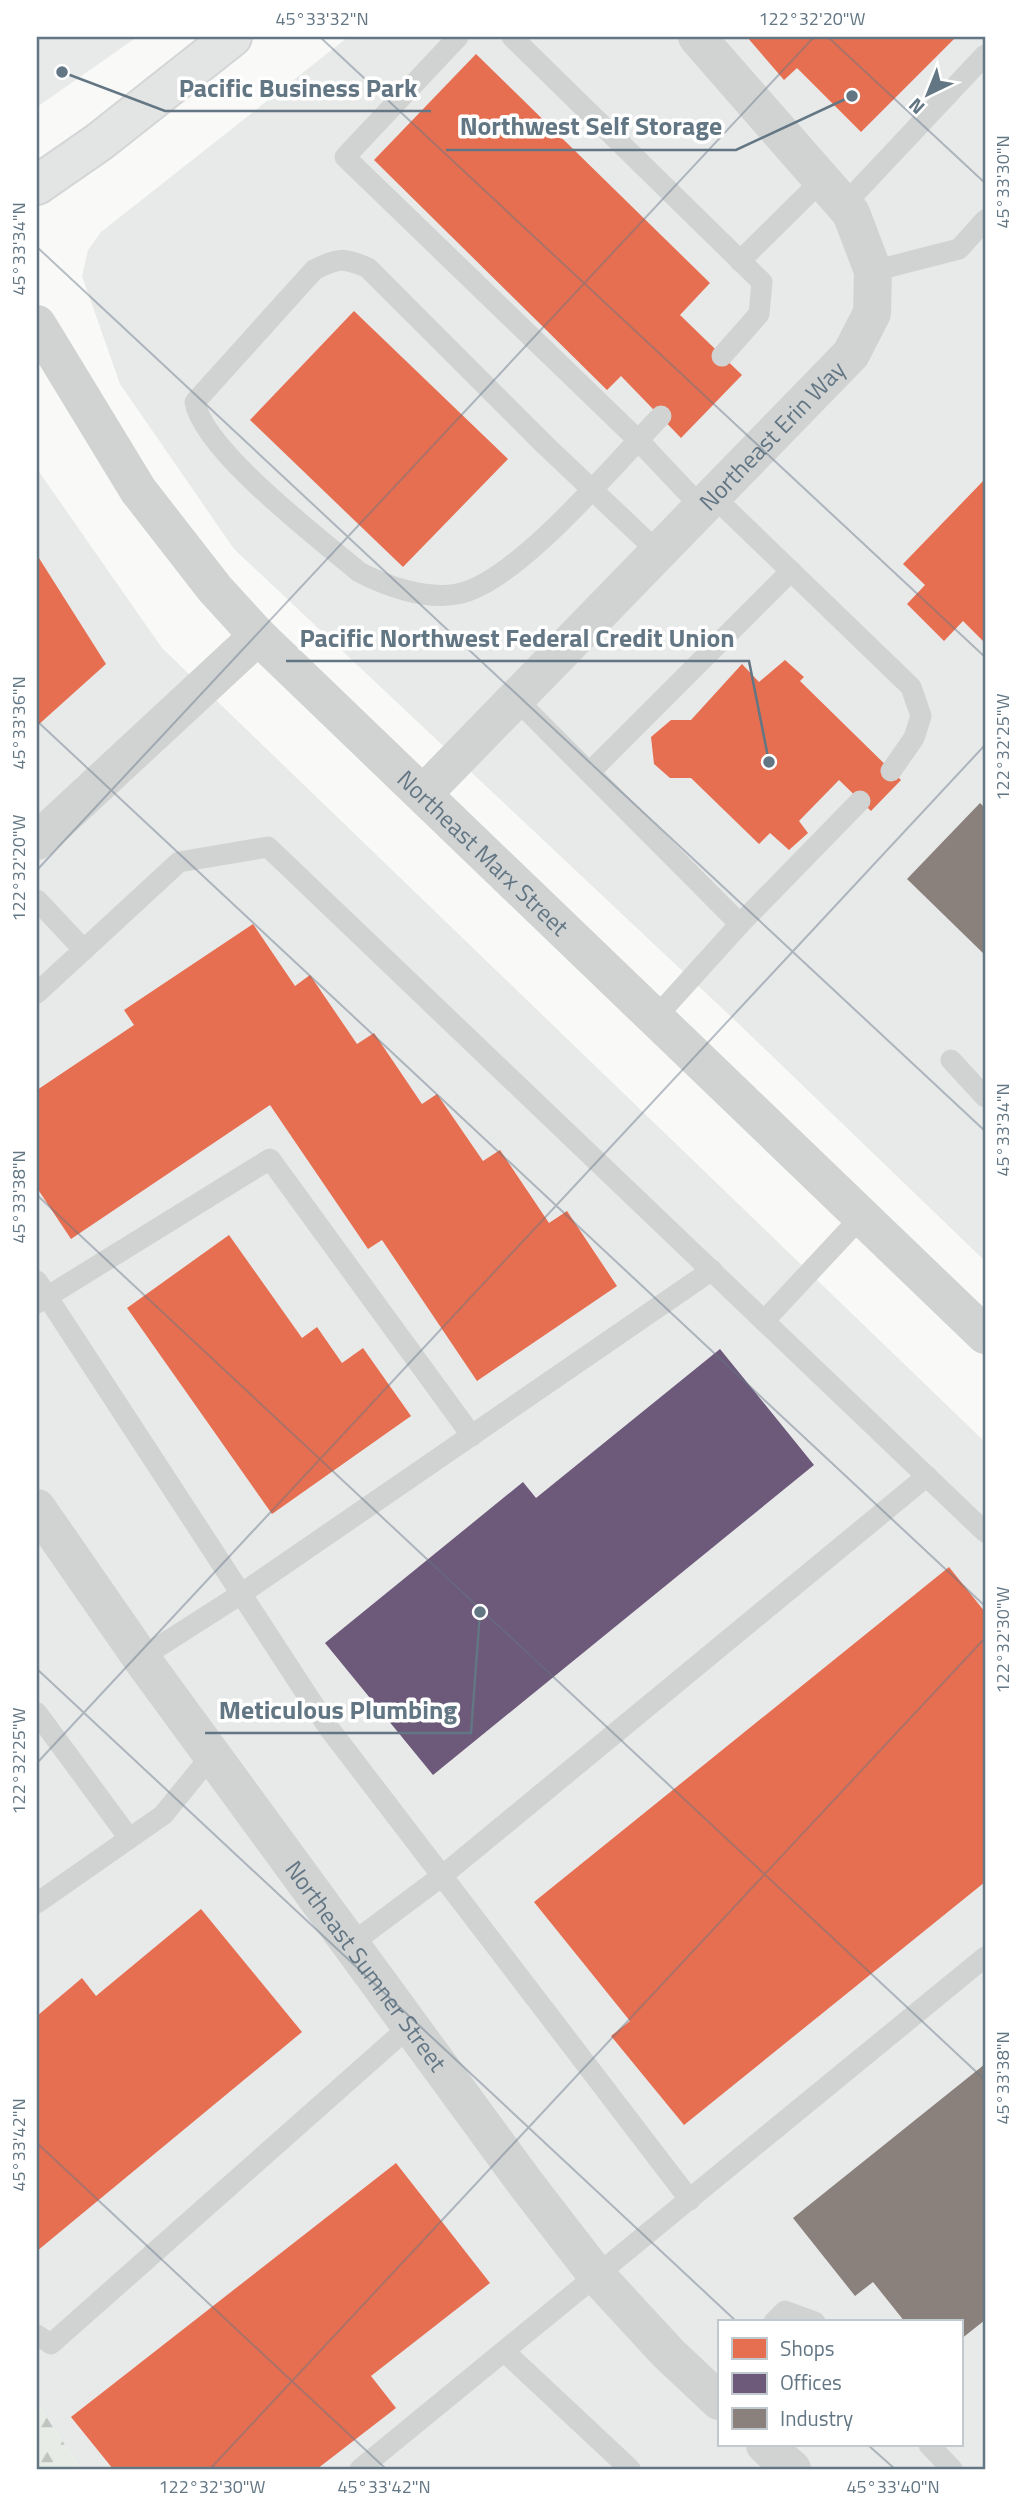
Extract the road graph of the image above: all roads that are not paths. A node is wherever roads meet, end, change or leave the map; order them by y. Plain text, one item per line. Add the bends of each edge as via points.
1 (232, 37) edge
2 (458, 37) edge
3 (697, 37) edge
4 (522, 40) edge
5 (985, 55) edge
6 (37, 185) edge
7 (833, 192) junction
8 (985, 220) edge
9 (740, 261) junction
10 (873, 271) junction
11 (37, 324) edge
12 (722, 356) dead end
13 (661, 416) dead end
14 (638, 440) junction
15 (593, 489) junction
16 (707, 502) junction
17 (658, 552) junction
18 (791, 571) junction
19 (258, 636) junction
20 (516, 699) junction
21 (891, 771) dead end
22 (590, 772) junction
23 (424, 793) junction
24 (860, 801) dead end
25 (37, 841) edge
26 (37, 900) edge
27 (740, 924) junction
28 (84, 950) junction
29 (37, 993) edge
30 (656, 1017) junction
31 (951, 1060) dead end
32 (985, 1097) edge
33 (862, 1216) junction
34 (712, 1270) junction
35 (40, 1293) edge
36 (764, 1321) junction
37 (985, 1335) edge
38 (472, 1436) junction
39 (927, 1476) junction
40 (37, 1508) edge
41 (985, 1532) edge
42 (241, 1594) junction
43 (141, 1658) junction
44 (37, 1713) edge
45 (212, 1755) junction
46 (129, 1838) junction
47 (442, 1876) junction
48 (37, 1903) edge
49 (351, 1944) junction
50 (985, 1957) edge
51 (410, 2026) junction
52 (690, 2200) junction
53 (597, 2276) junction
54 (776, 2320) edge
55 (810, 2320) edge
56 (37, 2335) edge
57 (505, 2352) junction
58 (715, 2388) edge
59 (766, 2446) edge
60 (930, 2446) edge
61 (360, 2469) edge
62 (631, 2469) edge
63 (792, 2469) edge
64 (952, 2469) edge

1 - 6 main road
2 - 14 lane via 345,157
3 - 7 street, Northeast Erin Way
4 - 9 lane
5 - 7 lane
7 - 9 lane
7 - 10 street, Northeast Erin Way via 851,213
8 - 10 lane via 959,249
9 - 12 lane via 762,282 759,314
10 - 16 street, Northeast Erin Way via 872,313 851,354
11 - 19 street, Northeast Marx Street via 138,490
13 - 14 lane
14 - 15 lane
14 - 16 lane
15 - 15 lane via 368,268 337,258 314,270 195,402 197,413 225,453 359,572 417,592 456,595 501,573
15 - 17 lane
16 - 17 street, Northeast Erin Way
16 - 18 lane
17 - 20 street, Northeast Erin Way
18 - 21 lane via 911,687 921,716 914,738
18 - 22 lane
19 - 23 street, Northeast Marx Street
19 - 25 street
20 - 22 lane
20 - 23 street, Northeast Erin Way
22 - 27 lane
23 - 30 street, Northeast Marx Street
24 - 27 lane
26 - 28 lane
27 - 30 lane
28 - 29 lane
28 - 34 lane via 179,862 268,847
30 - 33 street, Northeast Marx Street
31 - 32 lane
33 - 36 lane
33 - 37 street, Northeast Marx Street
34 - 36 lane
34 - 38 lane
35 - 38 lane via 270,1159
35 - 42 lane
36 - 39 lane
38 - 42 lane
39 - 41 lane
39 - 47 lane
40 - 43 street, Northeast Sumner Street
42 - 43 lane
42 - 47 lane via 328,1727
43 - 45 street, Northeast Sumner Street
44 - 46 lane
45 - 46 lane via 163,1815
45 - 49 street, Northeast Sumner Street
46 - 48 lane
47 - 49 lane
47 - 52 lane
49 - 51 street, Northeast Sumner Street
50 - 52 lane
51 - 53 street, Northeast Sumner Street
51 - 56 lane via 51,2344
52 - 53 lane
53 - 57 lane
53 - 58 street, Northeast Sumner Street
54 - 55 lane via 785,2311
57 - 61 lane
57 - 62 lane
59 - 63 street
60 - 64 lane

